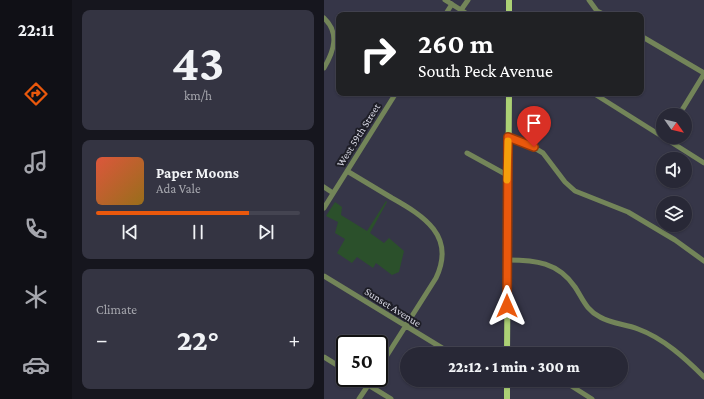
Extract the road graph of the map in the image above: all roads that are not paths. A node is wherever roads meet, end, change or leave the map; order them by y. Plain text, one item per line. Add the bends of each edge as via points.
1 (445, 0) edge
2 (468, 0) edge
3 (509, 0) edge
4 (589, 0) edge
5 (452, 4) junction
6 (461, 10) junction
7 (447, 12) edge
8 (464, 12) edge
9 (509, 12) edge
10 (599, 12) edge
11 (324, 18) edge
12 (644, 38) edge
13 (324, 68) edge
14 (704, 74) edge
15 (394, 96) edge
16 (509, 96) edge
17 (598, 96) edge
18 (683, 108) edge
19 (656, 132) edge
20 (508, 137) junction
21 (675, 144) edge
22 (467, 153) dead end
23 (704, 163) edge
24 (347, 171) junction
25 (507, 175) junction
26 (324, 187) edge
27 (333, 193) junction
28 (324, 208) edge
29 (508, 260) junction
30 (704, 261) edge
31 (324, 276) edge
32 (405, 326) junction
33 (440, 347) edge
34 (507, 347) edge
35 (388, 353) edge
36 (324, 357) edge
37 (336, 364) edge
38 (704, 377) edge
39 (367, 387) edge
40 (371, 387) edge
41 (507, 387) edge
42 (573, 387) edge
43 (360, 399) edge
44 (390, 399) edge
45 (507, 399) edge
46 (592, 399) edge

1 - 5 street
2 - 6 street
3 - 9 main road
4 - 10 street
5 - 6 street
5 - 7 street
6 - 8 street
11 - 13 street via 333,32 334,47
12 - 14 street
14 - 18 street
15 - 24 street, West 59th Street
16 - 20 main road
17 - 19 street
20 - 25 main road
20 - 30 street via 521,140 543,153 575,191 628,212
21 - 23 street
22 - 25 street
24 - 27 street, West 59th Street
24 - 32 street via 419,215 434,229 441,242 439,273
25 - 29 main road
26 - 27 street
27 - 28 street, West 59th Street
29 - 34 main road
29 - 38 street via 534,260 561,272 585,306 599,317 638,329 674,349
31 - 32 street, Sunset Avenue
32 - 33 street, Sunset Avenue
32 - 35 street
36 - 37 street
39 - 43 street
40 - 44 street
41 - 45 main road
42 - 46 street

